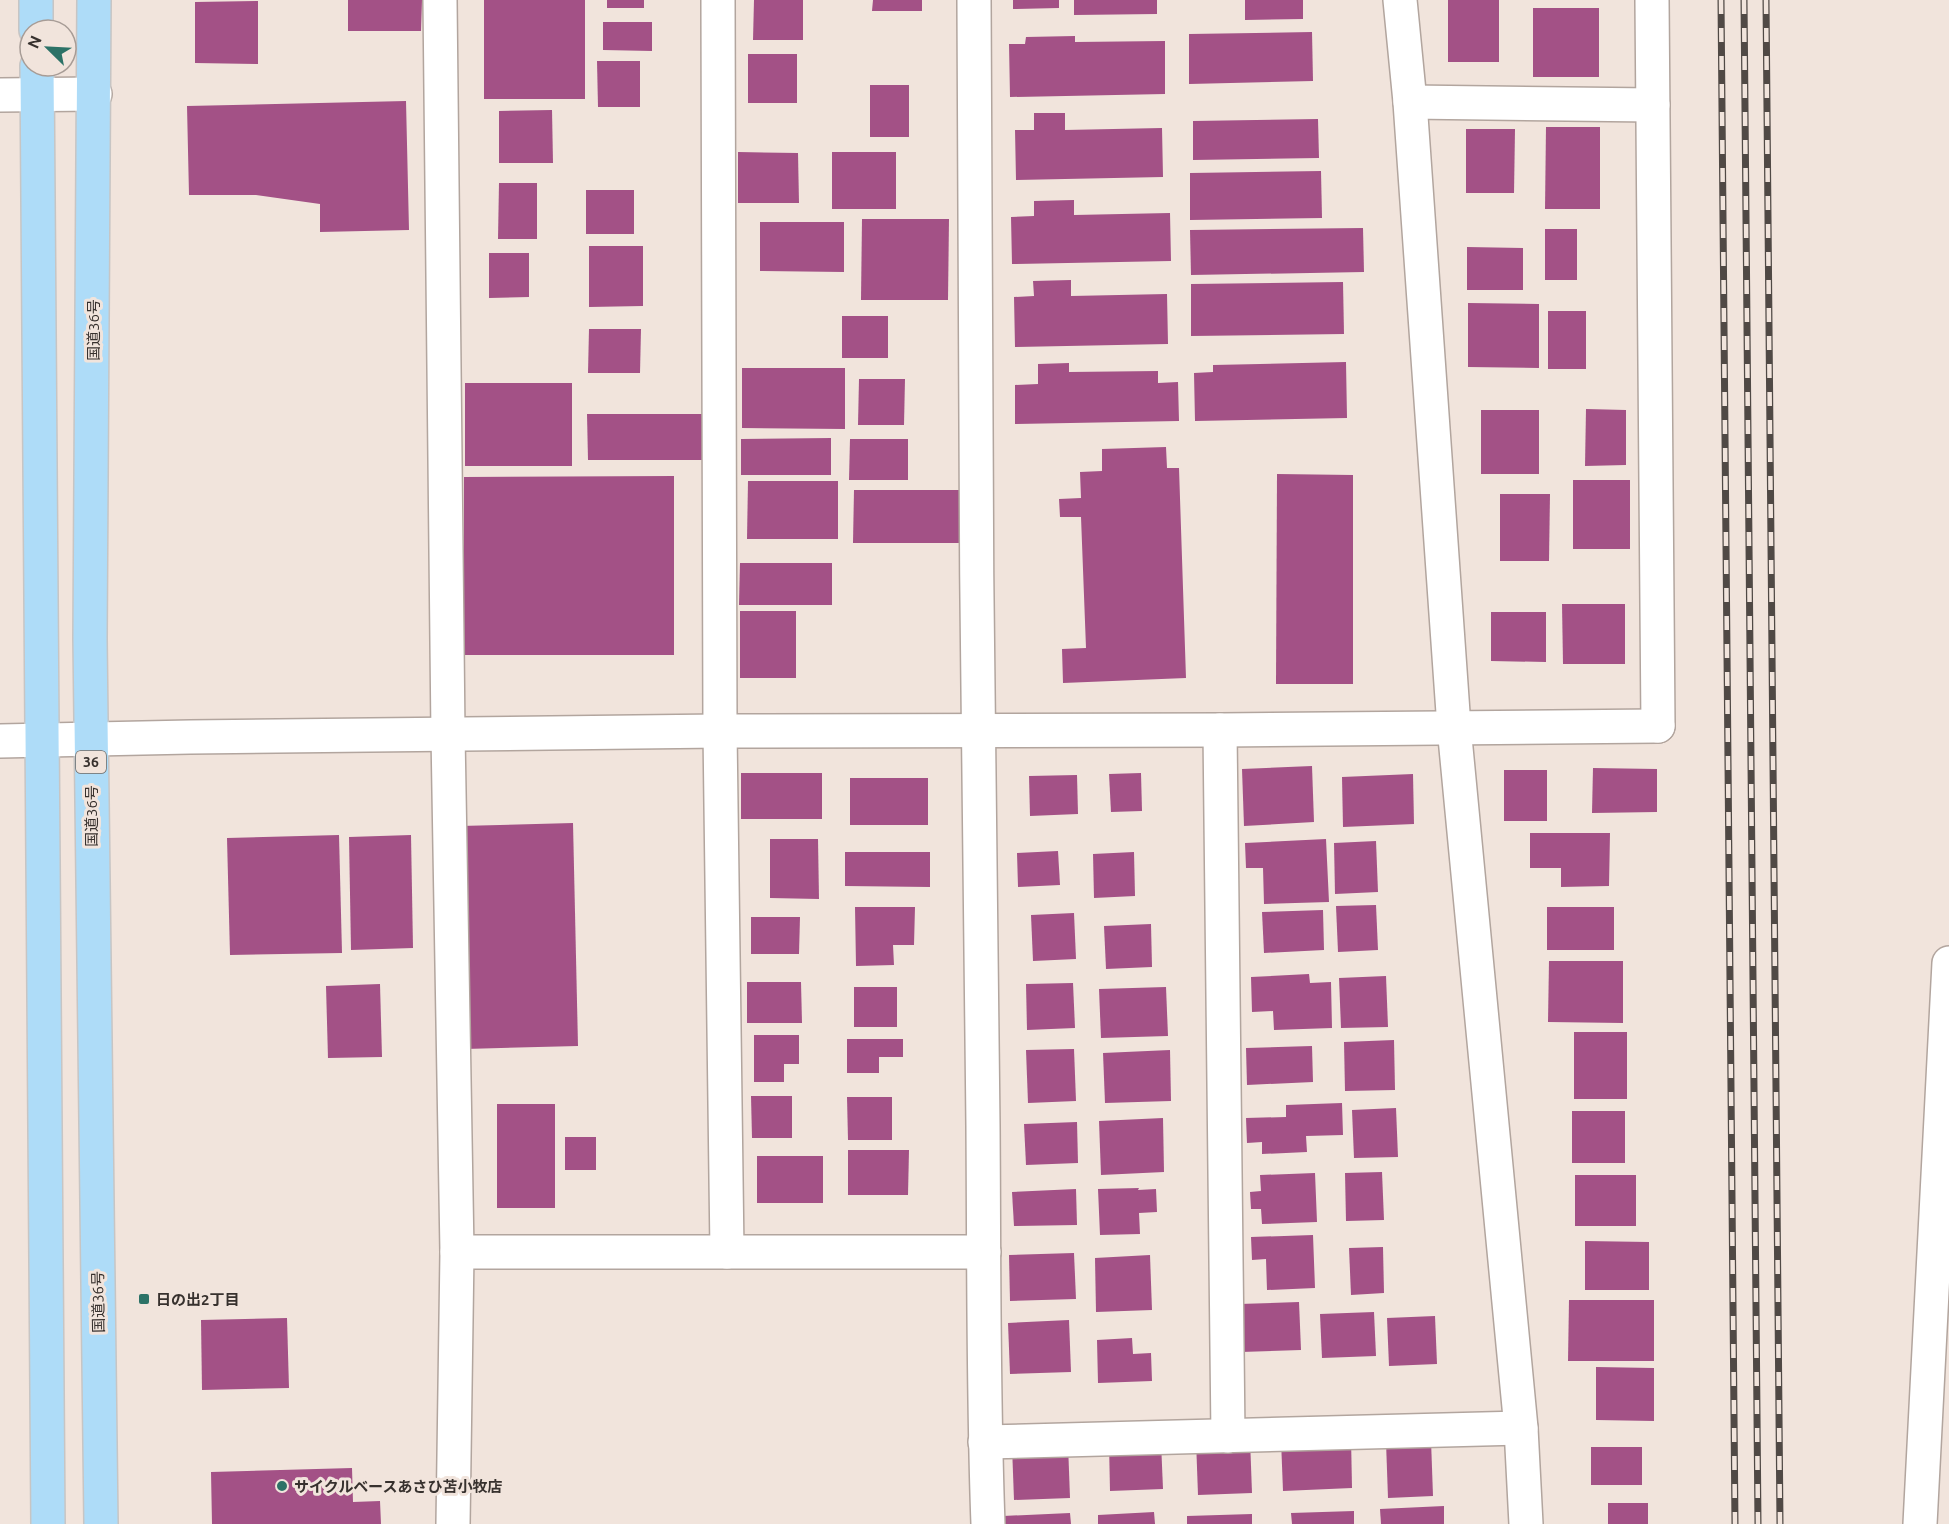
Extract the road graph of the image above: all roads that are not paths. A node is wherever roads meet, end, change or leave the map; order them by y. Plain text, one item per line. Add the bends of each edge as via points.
1 (36, 0) edge
2 (94, 0) edge
3 (440, 0) edge
4 (718, 0) edge
5 (974, 0) edge
6 (1400, 0) edge
7 (1652, 0) edge
8 (36, 18) edge
9 (37, 81) edge
10 (95, 94) junction
11 (0, 95) edge
12 (1410, 102) junction
13 (1653, 105) junction
14 (1454, 727) junction
15 (1220, 730) junction
16 (720, 731) junction
17 (977, 732) junction
18 (448, 734) junction
19 (42, 740) junction
20 (91, 740) junction
21 (0, 741) edge
22 (1949, 963) edge
23 (457, 1252) junction
24 (727, 1252) junction
25 (984, 1252) junction
26 (1521, 1428) junction
27 (1228, 1436) junction
28 (985, 1442) junction
29 (48, 1524) edge
30 (101, 1524) edge
31 (453, 1524) edge
32 (988, 1524) edge
33 (1526, 1524) edge
34 (1920, 1524) edge

1 - 8 highway
2 - 10 highway, 国道36号 / 36
3 - 18 street
4 - 16 street
5 - 17 street
6 - 12 street
7 - 13 street
9 - 10 street
9 - 11 street
9 - 19 highway
10 - 20 highway, 国道36号 / 36
12 - 13 street
12 - 14 street
13 - 14 street via 1658,726
14 - 15 street
14 - 26 street
15 - 17 street
15 - 27 street
16 - 17 street
16 - 18 street
16 - 24 street
17 - 25 street
18 - 20 street
18 - 23 street
19 - 20 street
19 - 21 street
19 - 29 highway
20 - 30 highway, 国道36号 / 36
22 - 34 street
23 - 24 street
23 - 31 street
24 - 25 street
25 - 28 street
26 - 27 street
26 - 33 street
27 - 28 street
28 - 32 street

